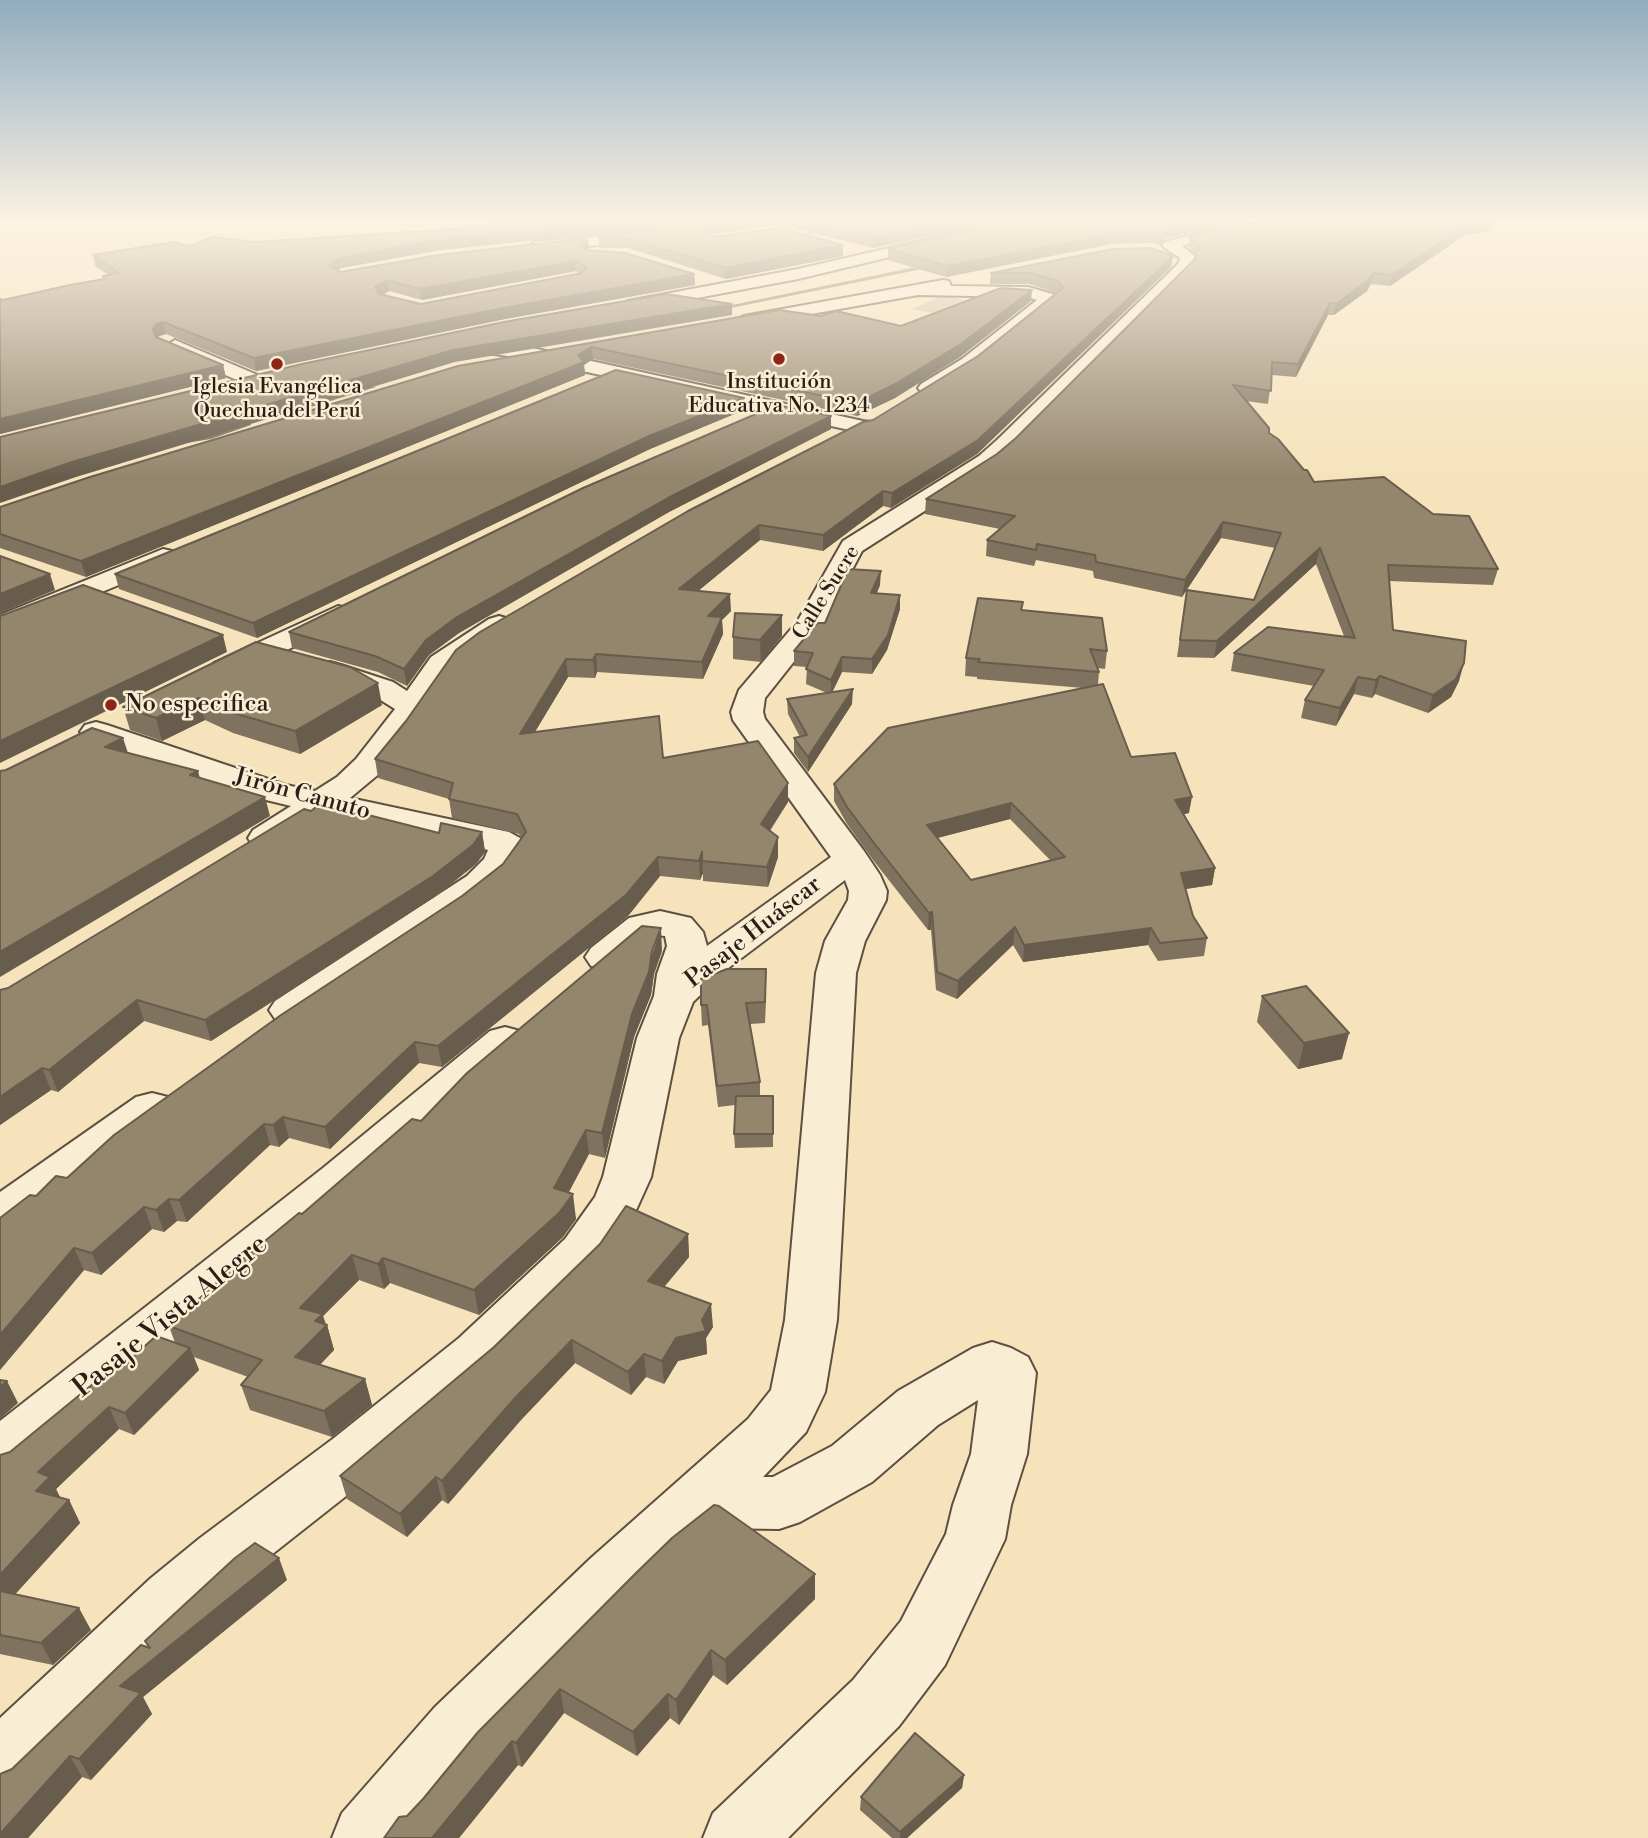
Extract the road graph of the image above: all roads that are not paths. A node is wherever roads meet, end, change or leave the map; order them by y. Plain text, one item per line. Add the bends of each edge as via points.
1 (824, 307) edge
2 (1040, 307) edge
3 (1147, 307) edge
4 (731, 323) edge
5 (492, 330) edge
6 (167, 343) edge
7 (585, 349) edge
8 (543, 356) junction
9 (480, 366) edge
10 (615, 373) junction
11 (226, 386) edge
12 (579, 388) edge
13 (775, 408) junction
14 (729, 426) edge
15 (863, 427) junction
16 (829, 444) edge
17 (188, 547) edge
18 (49, 576) edge
19 (86, 589) junction
20 (123, 603) edge
21 (358, 604) edge
22 (519, 613) edge
23 (0, 625) edge
24 (223, 638) edge
25 (261, 652) junction
26 (202, 681) edge
27 (411, 706) junction
28 (131, 715) edge
29 (322, 803) junction
30 (242, 853) edge
31 (851, 859) junction
32 (674, 997) junction
33 (259, 1032) edge
34 (180, 1088) edge
35 (0, 1217) edge
36 (0, 1454) edge
37 (698, 1502) junction
38 (0, 1764) edge
39 (367, 1838) edge
40 (738, 1838) edge

1 - 4 street
2 - 15 street via 969,363
3 - 31 street, Calle Sucre via 987,461 852,546 804,633 750,697 750,720
5 - 8 street via 452,340
6 - 11 street via 259,378
7 - 8 street
8 - 9 street
8 - 10 street
10 - 12 street
10 - 13 street
13 - 14 street
13 - 15 street
15 - 16 street
17 - 19 street
18 - 19 street
19 - 20 street
19 - 23 street
21 - 25 street
22 - 27 street via 442,663
24 - 25 street
25 - 26 street
25 - 27 street via 366,681
27 - 29 street via 369,766
28 - 29 street, Jirón Canuto via 84,738
29 - 30 street
29 - 33 street, Jirón Canuto via 495,840 508,850 491,873 451,906
31 - 32 street, Pasaje Huáscar via 713,960
31 - 37 street, Calle Sucre via 866,883 867,900 845,941 836,973 811,1320 798,1392 786,1415
32 - 36 street, Pasaje Vista Alegre via 687,940 677,926 651,924 637,930 299,1213
32 - 38 street, Pasaje Huáscar via 658,1038 627,1177 616,1204 583,1252 487,1345 173,1600
34 - 35 street
37 - 39 street, Calle Sucre via 613,1578 459,1731
37 - 40 street via 779,1503 852,1464 918,1408 992,1364 1009,1373 999,1454 975,1539 923,1643 876,1703

